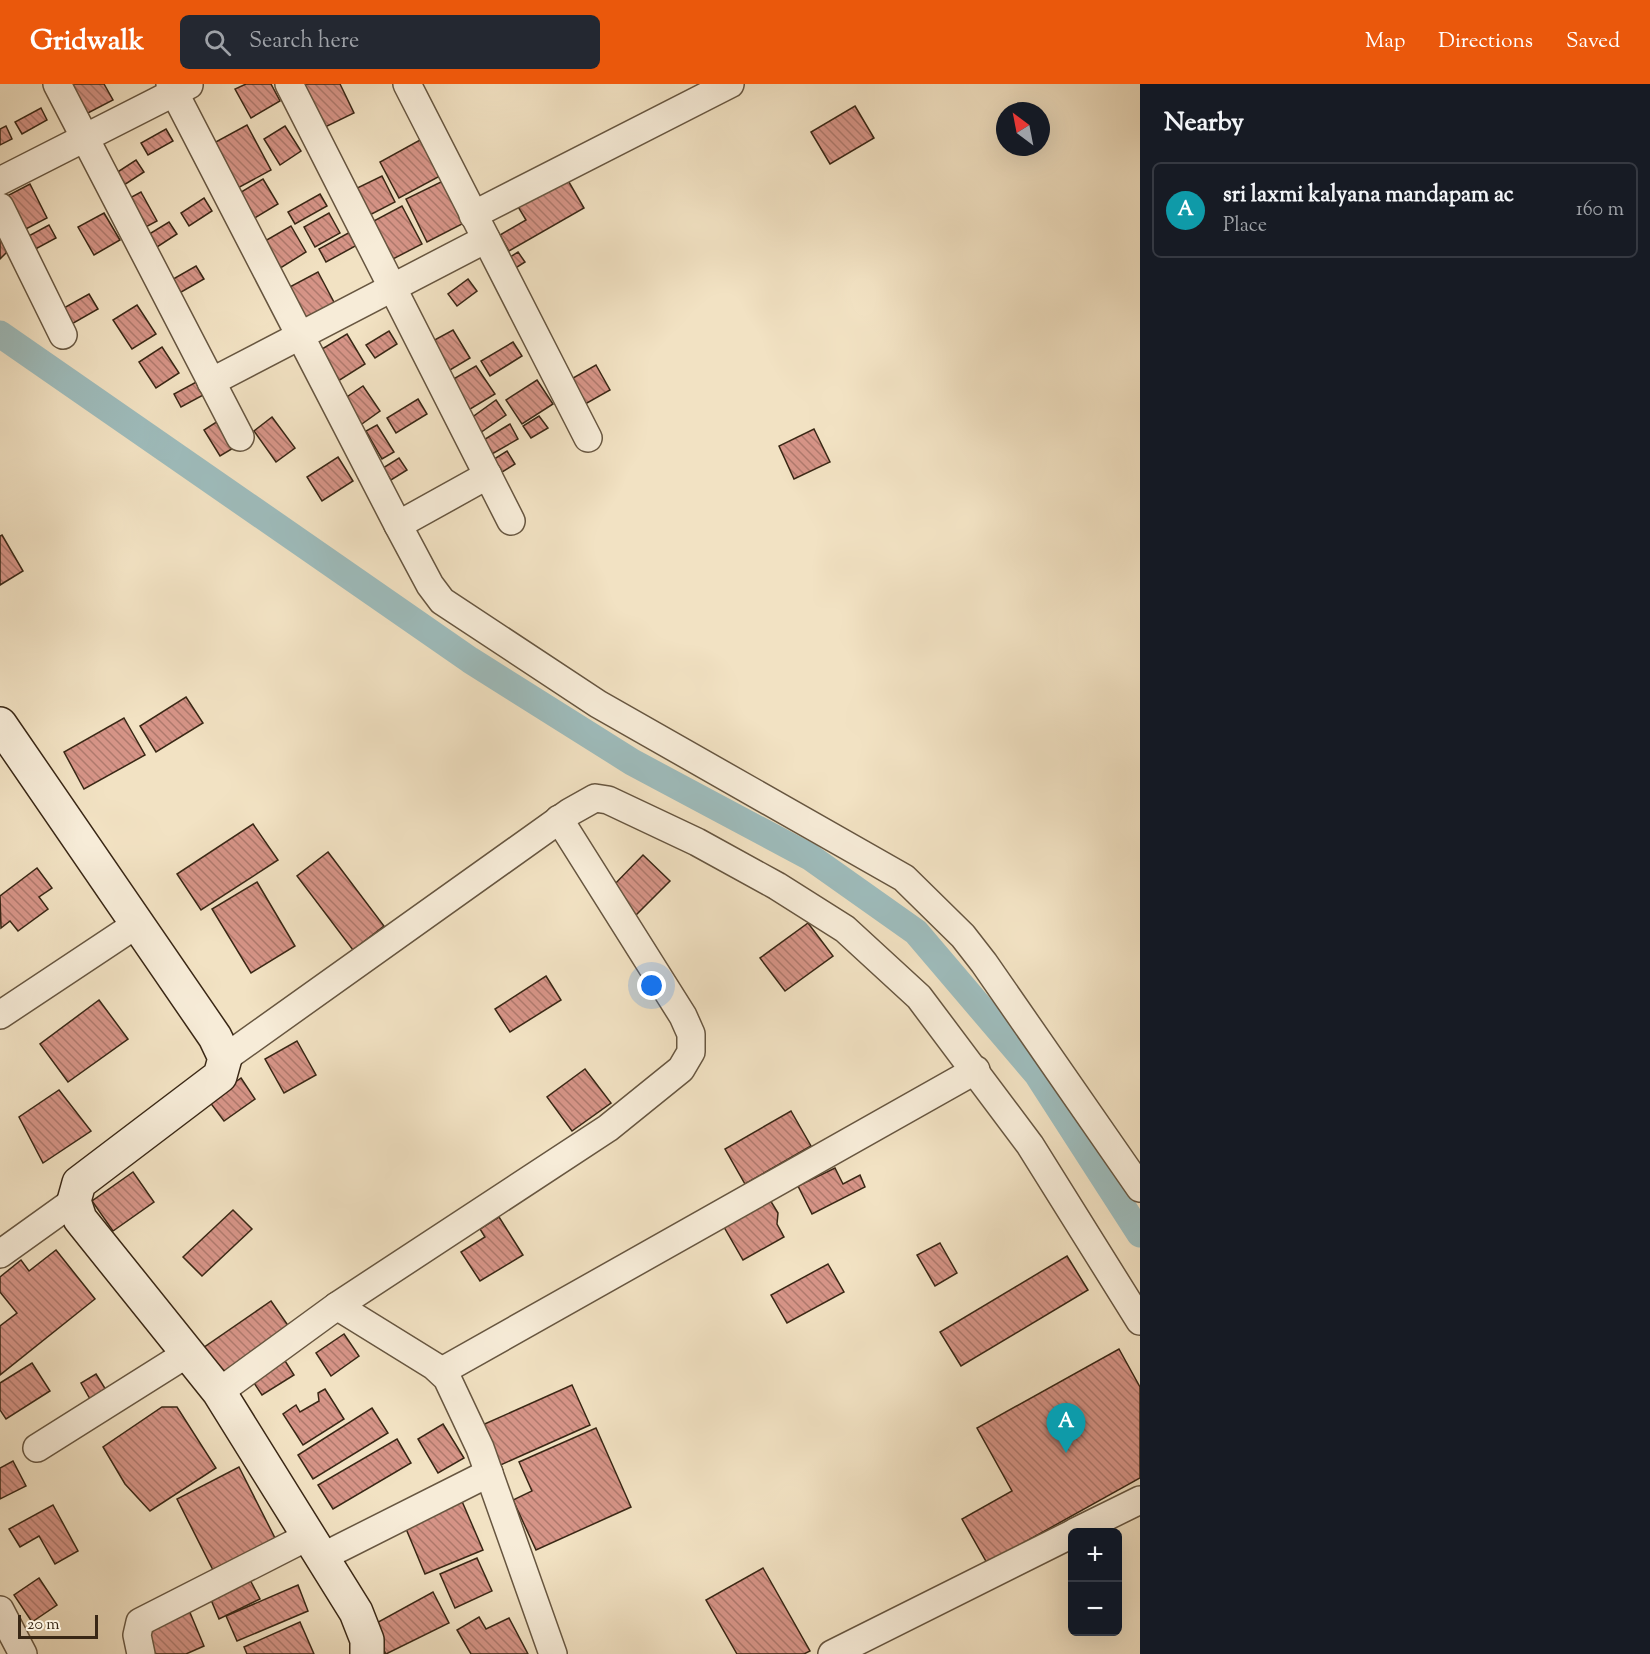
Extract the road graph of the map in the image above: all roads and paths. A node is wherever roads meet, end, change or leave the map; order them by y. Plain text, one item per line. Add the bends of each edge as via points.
1 (57, 84) edge
2 (289, 84) edge
3 (407, 84) edge
4 (729, 84) edge
5 (178, 87) edge
6 (85, 138) junction
7 (0, 181) edge
8 (0, 207) edge
9 (473, 215) junction
10 (486, 238) junction
11 (392, 287) junction
12 (63, 335) dead end
13 (300, 335) junction
14 (211, 382) junction
15 (240, 437) dead end
16 (588, 438) dead end
17 (488, 475) junction
18 (511, 520) dead end
19 (398, 525) junction
20 (0, 724) edge
21 (559, 819) junction
22 (137, 924) junction
23 (0, 1015) edge
24 (225, 1058) junction
25 (976, 1070) junction
26 (1140, 1188) edge
27 (74, 1201) junction
28 (0, 1254) edge
29 (338, 1306) junction
30 (1140, 1321) edge
31 (188, 1353) junction
32 (442, 1371) junction
33 (219, 1392) junction
34 (37, 1448) dead end
35 (489, 1473) junction
36 (1140, 1500) edge
37 (1084, 1528) edge
38 (1068, 1536) edge
39 (316, 1547) junction
40 (0, 1610) edge
41 (22, 1654) edge
42 (141, 1654) edge
43 (368, 1654) edge
44 (553, 1654) edge
45 (832, 1654) edge

1 - 6 street
2 - 11 street
3 - 9 street
4 - 9 street
5 - 6 street
5 - 13 street
6 - 7 street
6 - 14 street
8 - 12 street
9 - 10 street
10 - 11 street
10 - 16 street
11 - 13 street
11 - 17 street
13 - 14 street
13 - 19 street
14 - 15 street
17 - 18 street
17 - 19 street
19 - 26 street via 430,585 458,613 598,704 904,879 963,936 984,963
20 - 22 main road
21 - 24 street
21 - 25 street via 595,798 608,800 777,886 845,929 919,997
21 - 29 street via 683,1016 691,1034 691,1052 681,1069 608,1128
22 - 23 street
22 - 24 main road via 215,1037
24 - 27 main road via 220,1076 79,1183
25 - 30 street via 1030,1145
25 - 32 street
27 - 28 street
27 - 31 main road via 80,1219
29 - 32 street
29 - 33 street
31 - 33 main road
31 - 34 street
32 - 35 street
33 - 39 main road
35 - 39 street
35 - 44 street
36 - 37 street
38 - 45 street
39 - 42 street via 140,1622 137,1635
39 - 43 main road via 356,1612
40 - 41 street

